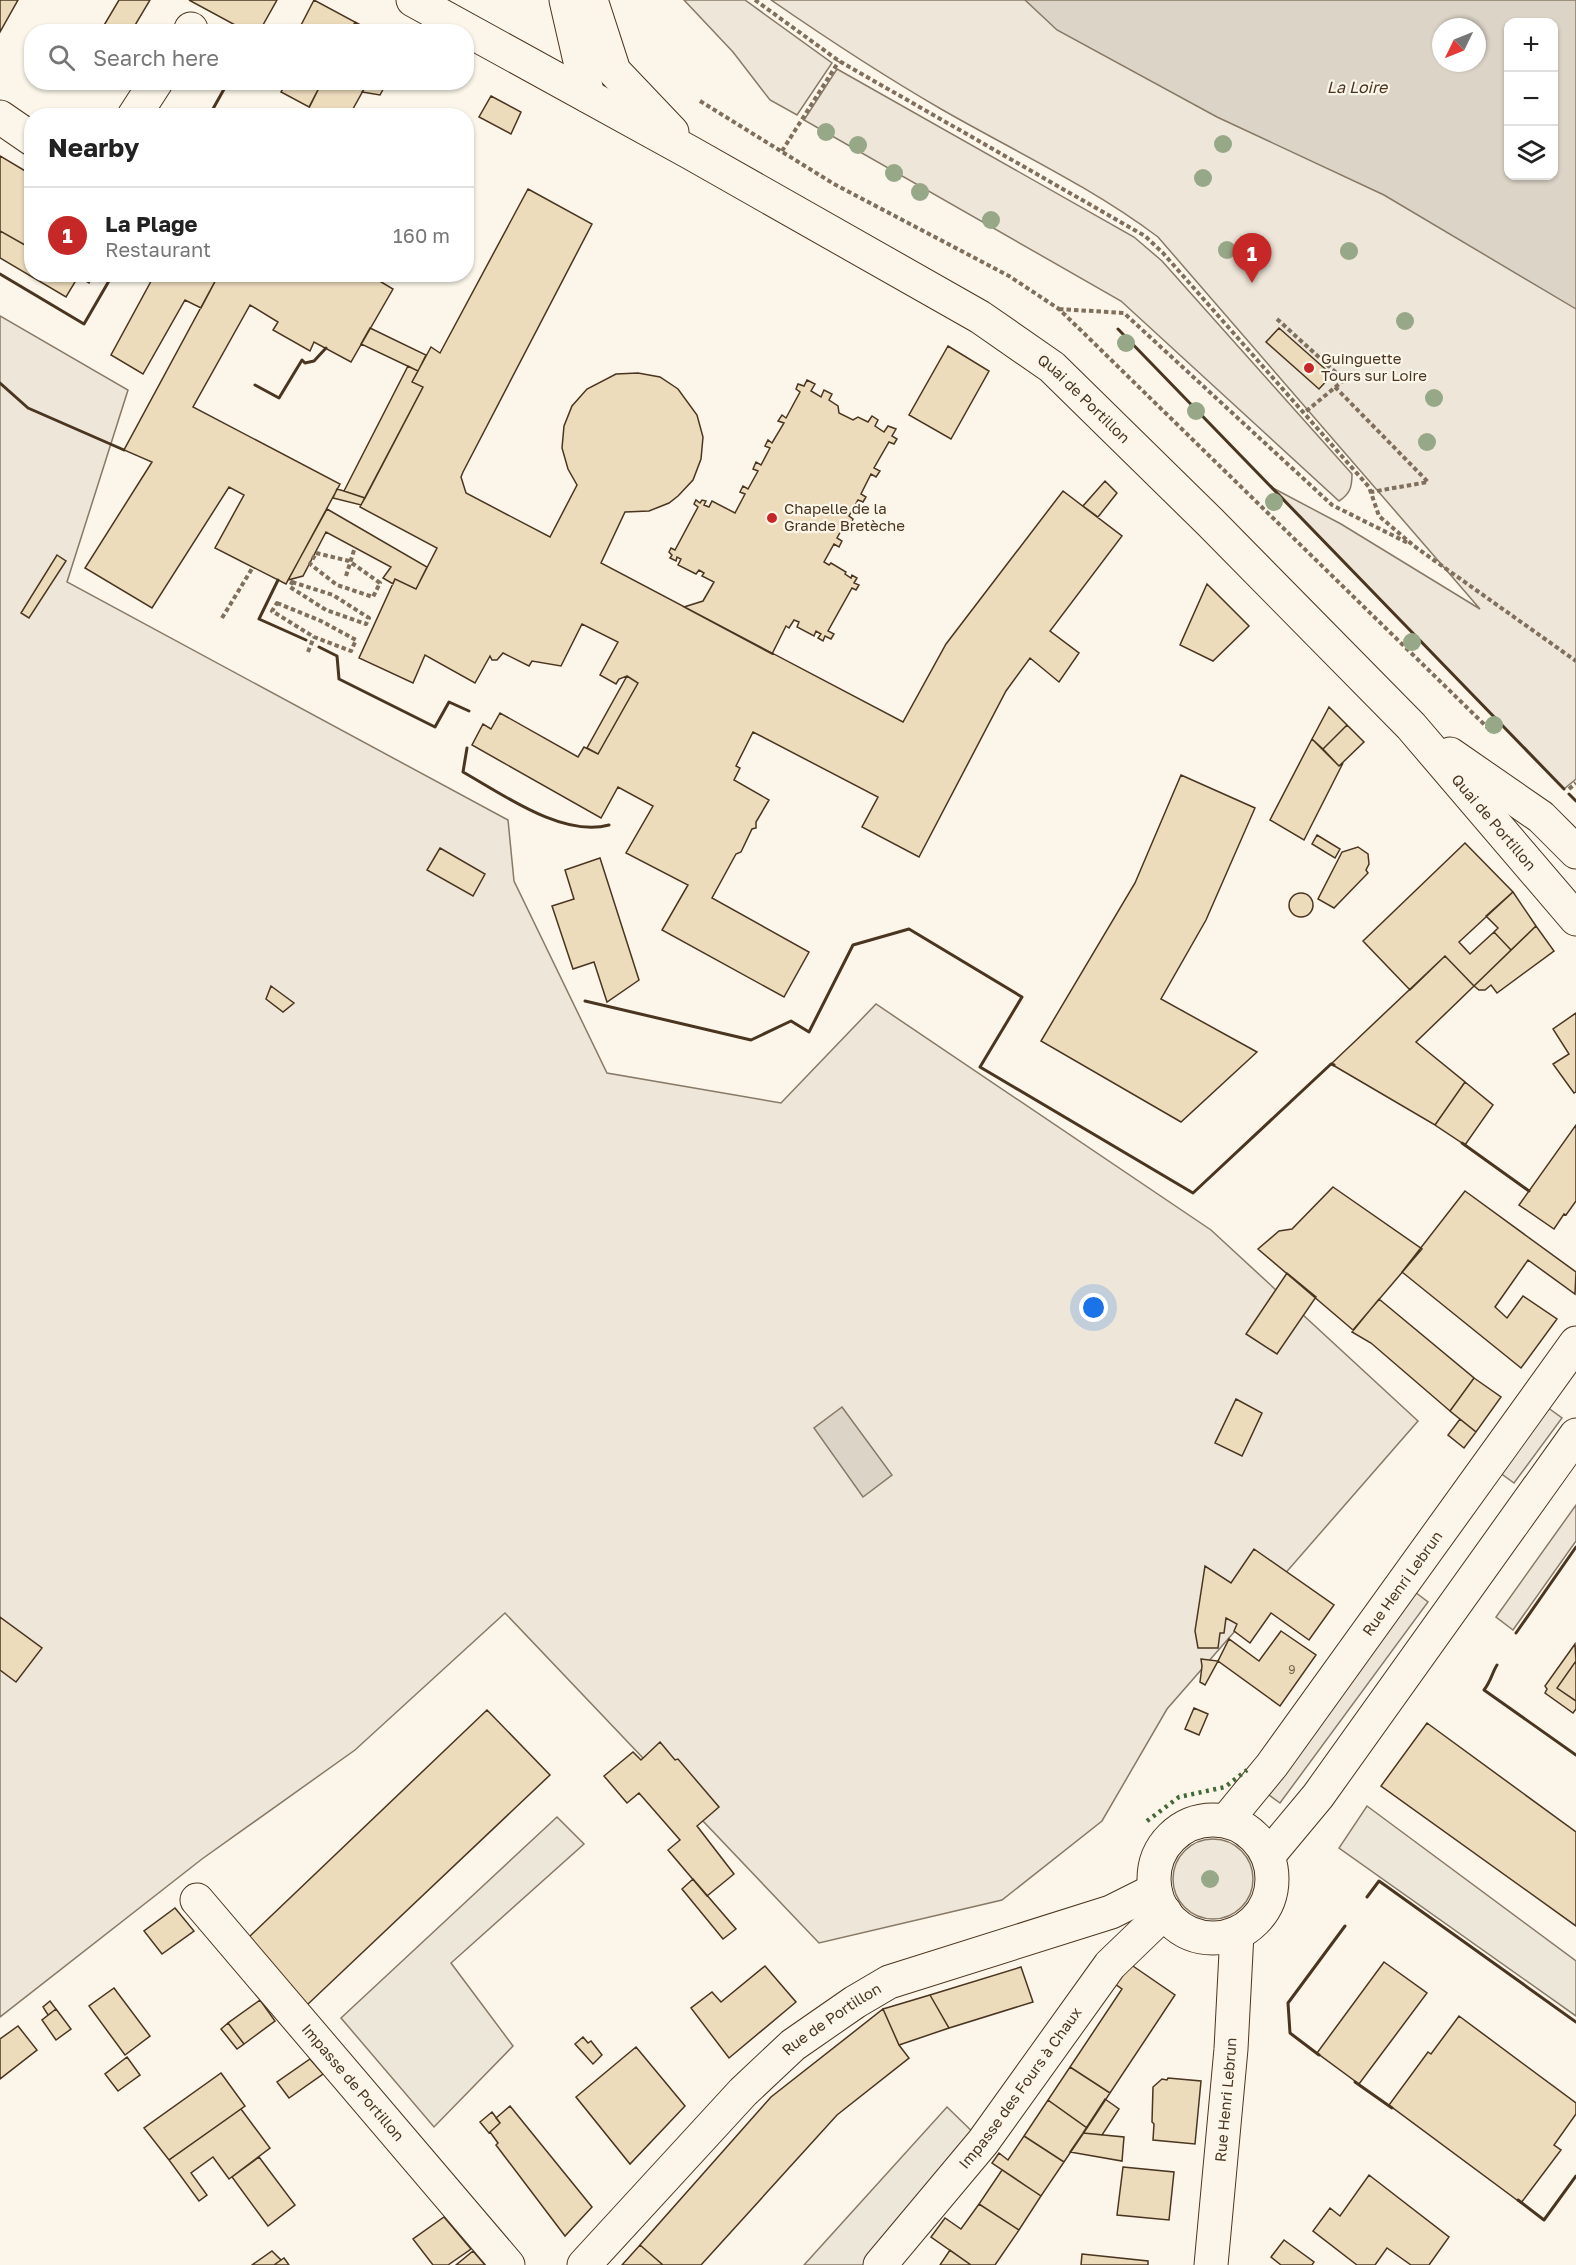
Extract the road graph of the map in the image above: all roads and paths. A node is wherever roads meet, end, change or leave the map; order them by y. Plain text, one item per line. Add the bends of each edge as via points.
1 (413, 0) edge
2 (566, 0) edge
3 (591, 0) edge
4 (754, 0) edge
5 (457, 24) edge
6 (474, 33) edge
7 (839, 61) junction
8 (151, 90) edge
9 (588, 96) junction
10 (139, 108) edge
11 (0, 117) edge
12 (24, 134) edge
13 (782, 152) dead end
14 (691, 153) junction
15 (1059, 309) dead end
16 (1277, 319) dead end
17 (1335, 387) junction
18 (1304, 413) junction
19 (1371, 492) junction
20 (1414, 546) junction
21 (355, 547) dead end
22 (349, 561) junction
23 (253, 567) dead end
24 (346, 576) dead end
25 (337, 585) junction
26 (333, 595) junction
27 (326, 610) junction
28 (222, 618) dead end
29 (321, 621) junction
30 (314, 637) junction
31 (308, 652) dead end
32 (1576, 661) edge
33 (1411, 726) junction
34 (1576, 852) edge
35 (1576, 919) edge
36 (1576, 1343) edge
37 (1576, 1435) edge
38 (1226, 1821) junction
39 (1268, 1856) junction
40 (197, 1900) dead end
41 (1160, 1901) junction
42 (1237, 1933) junction
43 (508, 2265) edge
44 (584, 2265) edge
45 (880, 2265) edge
46 (1211, 2265) edge

1 - 5 street, Quai de Portillon
2 - 9 street
3 - 14 street, Quai de Portillon via 614,71
4 - 7 path
6 - 9 street, Quai de Portillon
7 - 13 path
7 - 18 path via 1145,236
8 - 10 street
9 - 14 street, Quai de Portillon
11 - 12 street
14 - 33 street, Quai de Portillon via 980,317 1052,366
15 - 20 path via 1124,313 1332,505
16 - 17 path via 1344,380
17 - 18 path
17 - 19 path via 1428,482
18 - 19 path
19 - 20 path via 1380,516
20 - 32 path
21 - 22 path
22 - 24 path
22 - 25 path via 316,553 310,564
22 - 25 path via 380,583 373,597
23 - 28 path
25 - 26 path
26 - 27 path via 292,582 290,587
26 - 27 path via 369,618 366,624
27 - 29 path
29 - 30 path via 356,640 351,651
29 - 30 path via 277,603 272,611
30 - 31 path
33 - 34 street, Quai de Portillon via 1541,817
33 - 35 street, Quai de Portillon
36 - 38 street, Rue Henri Lebrun via 1272,1765
37 - 39 street via 1318,1796
38 - 39 street via 1243,1827
38 - 41 street via 1206,1820 1188,1825 1172,1836 1160,1852 1154,1871
39 - 42 street via 1273,1874 1264,1910
40 - 43 street, Impasse de Portillon
41 - 42 street via 1176,1924 1190,1933 1205,1938
41 - 44 street, Rue de Portillon via 1111,1912 889,1982 855,2002 793,2045 743,2092
41 - 45 street, Impasse des Fours à Chaux via 983,2142
42 - 46 street, Rue Henri Lebrun via 1232,2037

